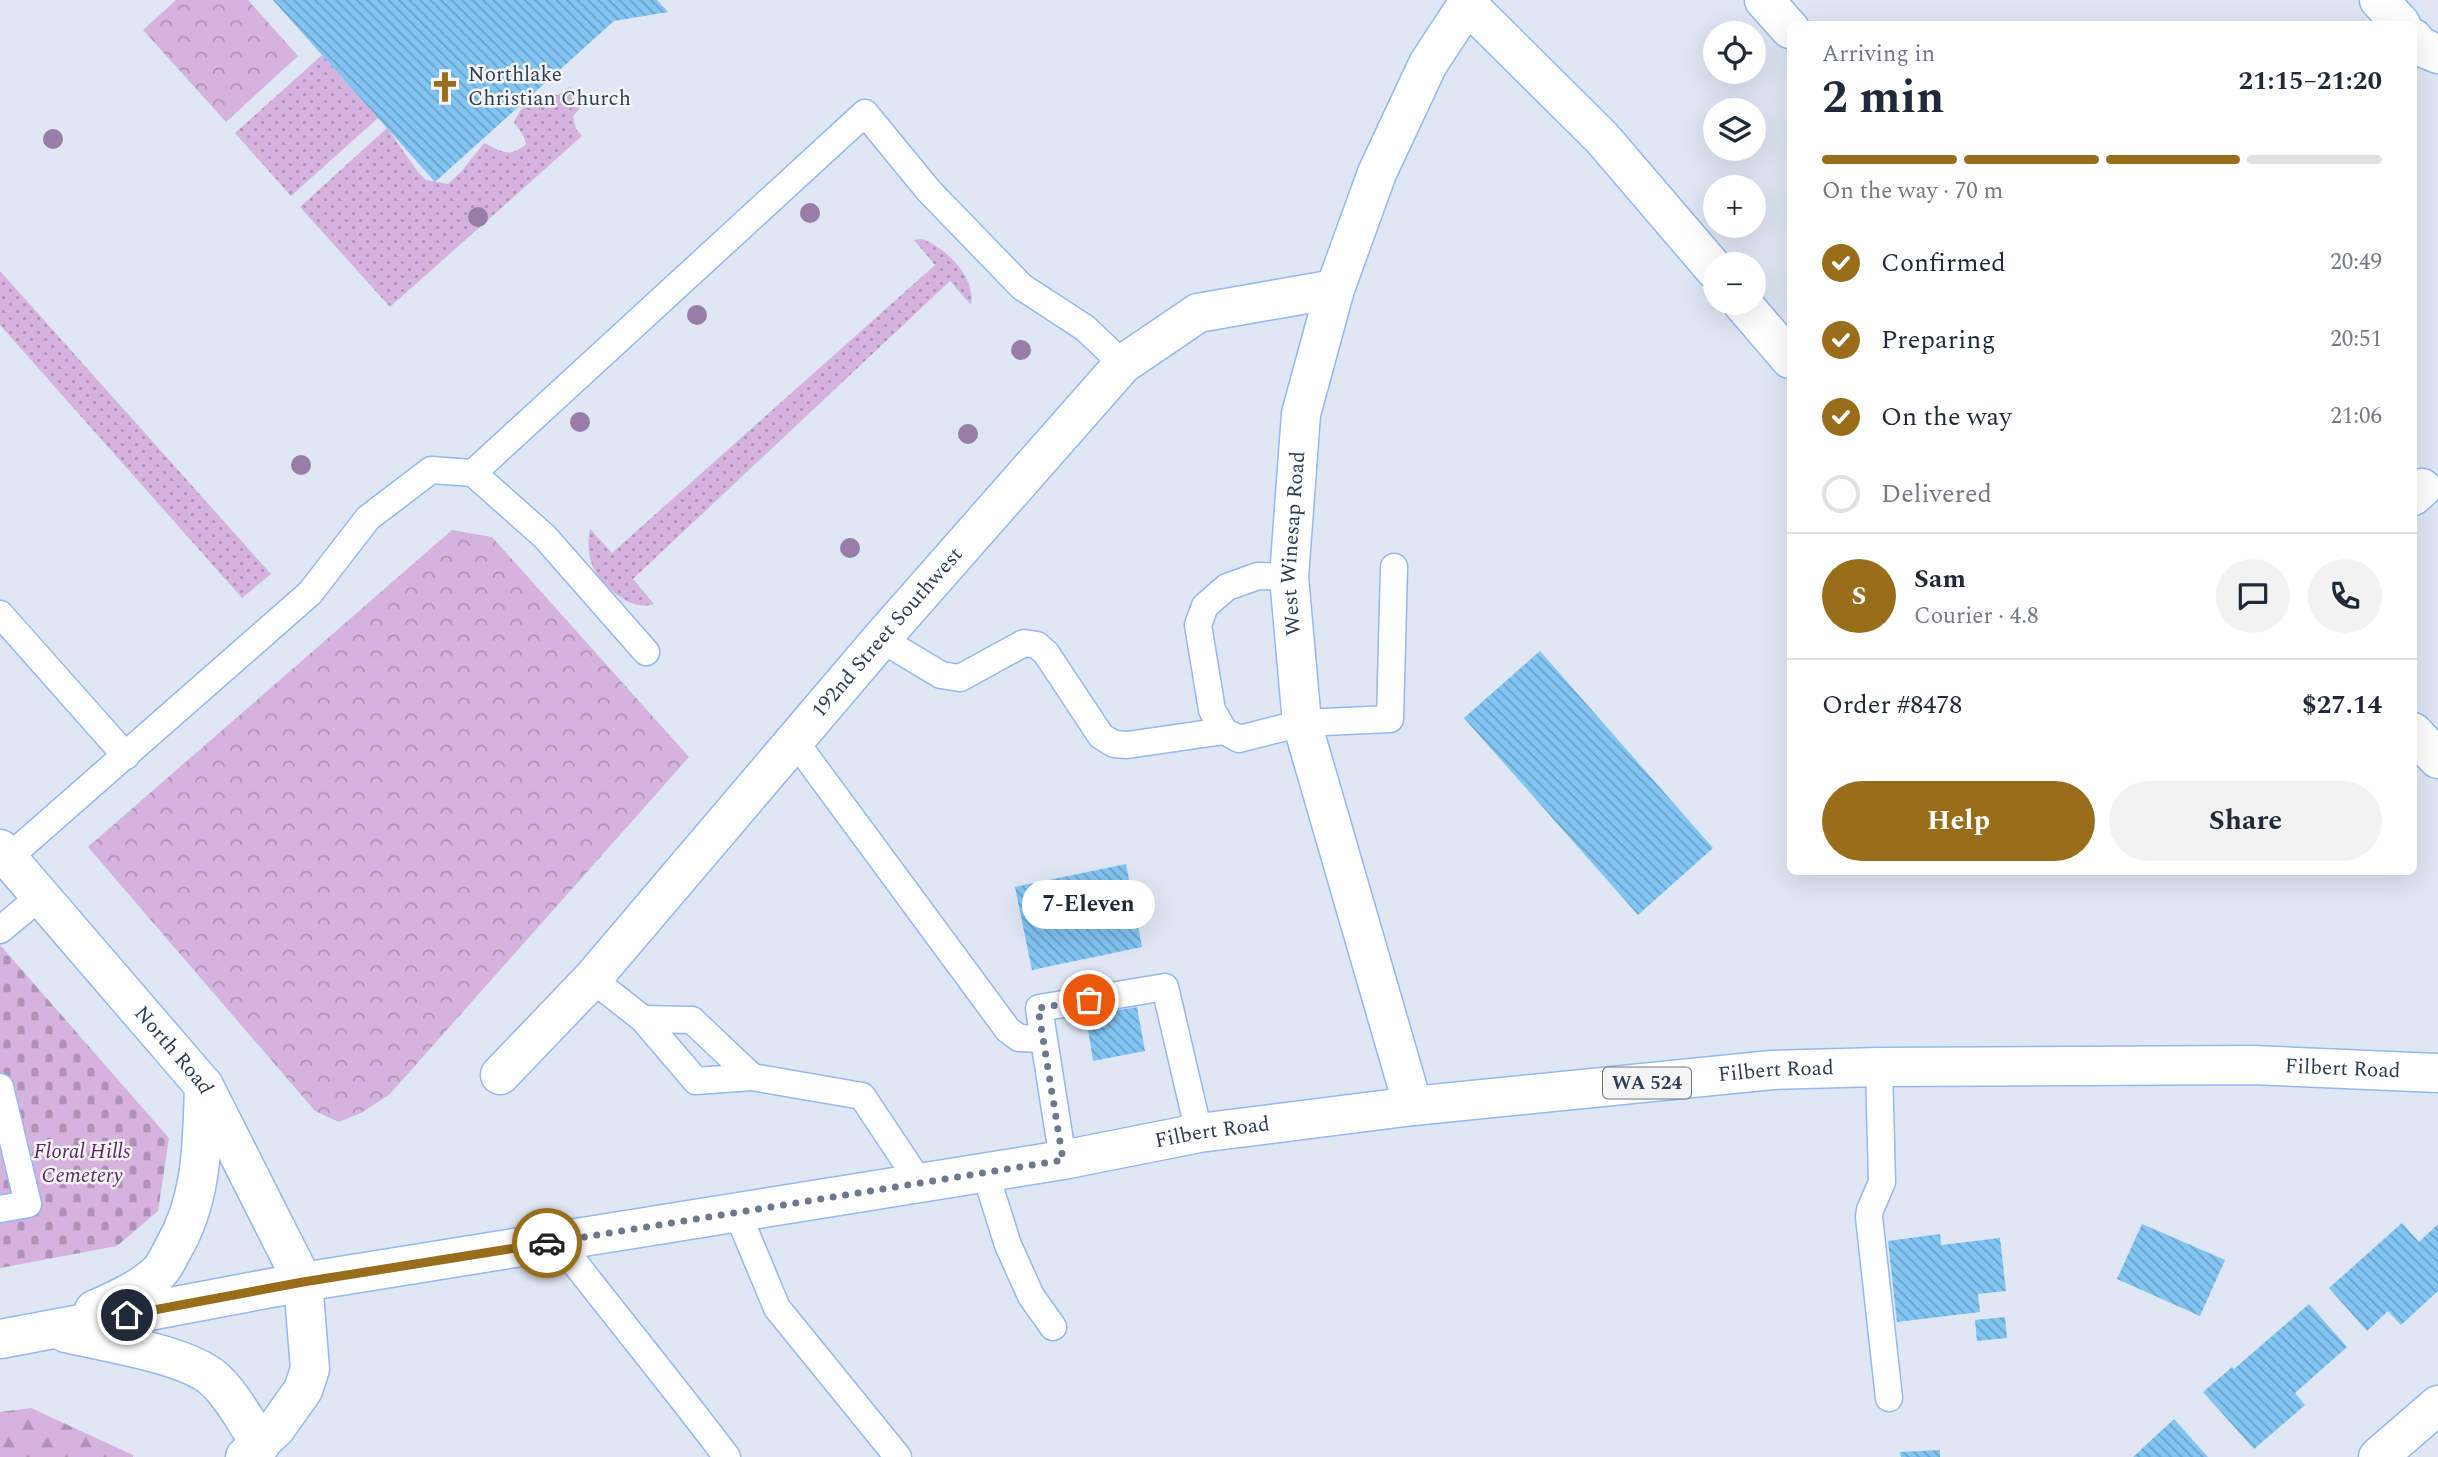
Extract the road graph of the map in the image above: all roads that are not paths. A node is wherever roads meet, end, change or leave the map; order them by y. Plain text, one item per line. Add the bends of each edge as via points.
1 (1765, 0) edge
2 (2379, 0) edge
3 (1468, 2) edge
4 (2398, 21) edge
5 (1787, 26) edge
6 (2417, 42) edge
7 (2438, 54) edge
8 (1703, 256) edge
9 (1335, 289) junction
10 (1752, 315) edge
11 (1787, 356) edge
12 (1123, 364) junction
13 (473, 473) junction
14 (1394, 567) dead end
15 (1289, 577) junction
16 (0, 614) edge
17 (881, 639) junction
18 (646, 652) dead end
19 (1302, 723) junction
20 (1224, 732) junction
21 (2417, 736) edge
22 (794, 740) junction
23 (126, 756) junction
24 (2438, 759) edge
25 (4, 854) edge
26 (41, 896) junction
27 (0, 930) edge
28 (592, 979) junction
29 (643, 1019) junction
30 (1043, 1039) junction
31 (1879, 1067) junction
32 (2438, 1073) edge
33 (500, 1075) dead end
34 (752, 1077) junction
35 (205, 1086) junction
36 (0, 1087) edge
37 (1413, 1106) junction
38 (1199, 1133) junction
39 (1063, 1160) junction
40 (985, 1172) junction
41 (920, 1183) junction
42 (0, 1209) edge
43 (737, 1212) junction
44 (558, 1241) junction
45 (303, 1282) junction
46 (1053, 1327) dead end
47 (51, 1329) junction
48 (0, 1339) edge
49 (1889, 1398) dead end
50 (2438, 1405) edge
51 (253, 1450) edge
52 (727, 1457) edge
53 (898, 1457) edge
54 (2378, 1457) edge

1 - 5 street
2 - 4 street
3 - 8 street via 1602,138
3 - 9 street, West Winesap Road via 1428,64 1377,173
6 - 7 street
9 - 12 street, 192nd Street Southwest via 1198,313
9 - 15 street, West Winesap Road via 1301,414
10 - 11 street
12 - 13 lane via 1085,328 1022,287 929,191 865,113
12 - 17 street, 192nd Street Southwest
13 - 18 lane via 545,537
13 - 23 lane via 430,470 368,518 310,593
14 - 19 lane via 1390,719
15 - 19 street, West Winesap Road
15 - 20 lane via 1258,576 1227,587 1205,606 1198,625 1212,710
16 - 23 lane
17 - 20 lane via 941,675 960,678 1024,643 1037,645 1101,736 1114,744
17 - 22 street, 192nd Street Southwest
19 - 20 lane via 1239,739
19 - 37 street, West Winesap Road
21 - 24 street
22 - 28 street, 192nd Street Southwest
22 - 30 lane via 1008,1030 1019,1038
23 - 25 lane
25 - 26 street, North Road
26 - 27 lane
26 - 35 street, North Road
28 - 29 lane
28 - 33 street, 192nd Street Southwest
29 - 34 lane via 692,1020
29 - 34 lane via 696,1081
30 - 38 lane via 1038,1008 1165,987
30 - 39 lane
31 - 32 street, Filbert Road / WA 524 via 2253,1065
31 - 37 street, Filbert Road / WA 524 via 1772,1070
31 - 49 lane via 1882,1182 1870,1217
34 - 41 lane via 862,1096
35 - 45 street, North Road
35 - 47 street via 200,1174 193,1205 160,1271 124,1296
36 - 42 lane via 28,1204
37 - 38 street, Filbert Road / WA 524
38 - 39 street, Filbert Road / WA 524
39 - 40 street, Filbert Road / WA 524
40 - 41 street, Filbert Road / WA 524
40 - 46 lane via 1008,1245 1031,1296
41 - 43 street, Filbert Road / WA 524
43 - 44 street, Filbert Road / WA 524
43 - 53 lane via 776,1308
44 - 45 street, Filbert Road / WA 524
44 - 52 lane
45 - 47 street, Filbert Road / WA 524
45 - 51 street via 310,1369 303,1390 276,1428
47 - 48 street, Filbert Road / WA 524
47 - 51 street via 191,1364 222,1387
50 - 54 street

